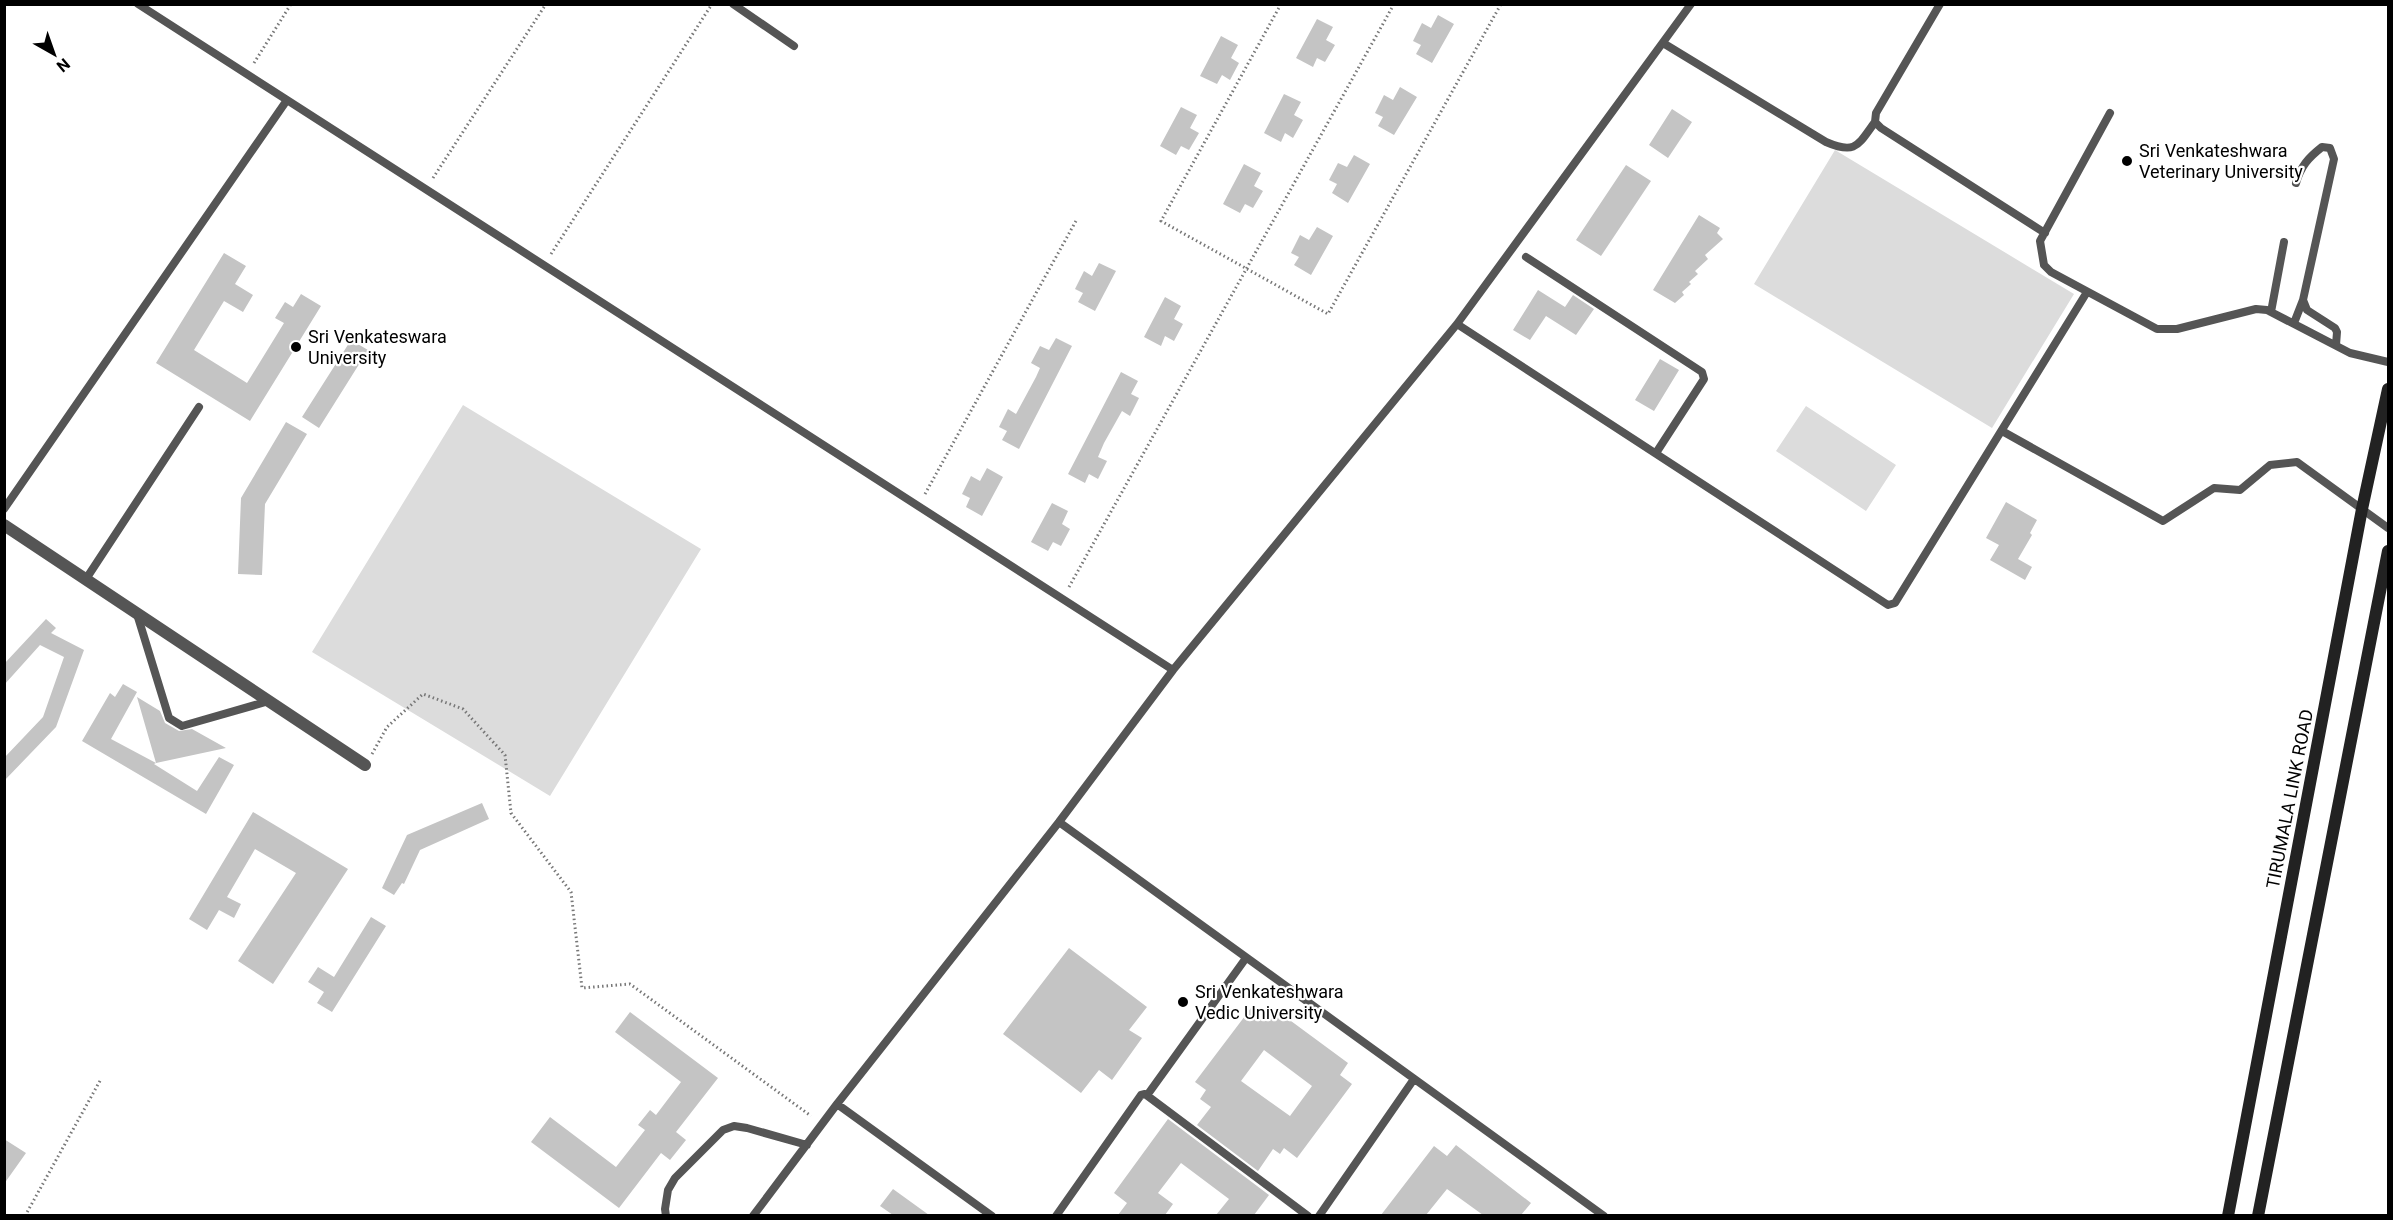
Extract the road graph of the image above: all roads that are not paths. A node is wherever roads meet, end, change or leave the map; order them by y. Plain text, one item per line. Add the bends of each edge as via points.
1 (138, 4) edge
2 (733, 4) edge
3 (1691, 4) edge
4 (1940, 4) edge
5 (1663, 43) junction
6 (794, 46) dead end
7 (286, 100) junction
8 (2110, 113) dead end
9 (1875, 122) junction
10 (2296, 183) dead end
11 (2045, 233) junction
12 (2284, 242) dead end
13 (1526, 257) dead end
14 (2087, 292) junction
15 (2303, 300) junction
16 (2271, 312) junction
17 (2294, 323) junction
18 (1458, 324) junction
19 (2336, 345) junction
20 (2388, 362) edge
21 (2388, 389) edge
22 (199, 406) dead end
23 (2002, 431) junction
24 (1656, 453) junction
25 (4, 509) edge
26 (2362, 509) junction
27 (4, 525) edge
28 (2388, 528) edge
29 (2388, 551) edge
30 (86, 579) junction
31 (136, 613) junction
32 (1173, 670) junction
33 (269, 701) junction
34 (365, 765) road end
35 (1059, 822) junction
36 (1246, 958) junction
37 (1414, 1079) junction
38 (1148, 1094) junction
39 (837, 1104) junction
40 (807, 1145) junction
41 (666, 1215) edge
42 (753, 1215) edge
43 (992, 1215) edge
44 (1056, 1215) edge
45 (1308, 1215) edge
46 (1319, 1215) edge
47 (1604, 1215) edge
48 (2228, 1215) edge
49 (2258, 1215) edge

1 - 7 lane
2 - 6 lane
3 - 5 lane
4 - 9 lane via 1876,113
5 - 9 lane via 1842,149 1859,144
5 - 18 lane
7 - 25 lane
7 - 32 lane
8 - 11 lane
9 - 11 lane
10 - 15 lane via 2309,158 2322,147 2330,147 2334,159
11 - 14 lane via 2040,242 2044,266
12 - 16 lane
13 - 24 lane via 1702,372 1704,379
14 - 16 lane via 2145,324 2166,330 2256,309
14 - 23 lane
15 - 17 lane
15 - 19 lane via 2307,310 2335,328
16 - 17 lane
17 - 19 lane
18 - 24 lane
18 - 32 lane
19 - 20 lane via 2350,353
21 - 26 street, TIRUMALA LINK ROAD
22 - 30 lane
23 - 24 lane via 1895,603 1888,605
23 - 26 lane via 2163,520 2214,488 2240,490 2271,465 2297,462
26 - 28 lane
26 - 48 street, TIRUMALA LINK ROAD
27 - 30 street
29 - 49 street
30 - 31 street
31 - 33 street
31 - 33 lane via 169,718 182,726
32 - 35 lane
33 - 34 street
35 - 36 lane
35 - 39 lane
36 - 37 lane
36 - 38 lane
37 - 46 lane
37 - 47 lane
38 - 44 lane via 1141,1095
38 - 45 lane
39 - 40 lane
39 - 43 lane
40 - 41 lane via 747,1128 734,1126 723,1130 675,1178 668,1190
40 - 42 lane

